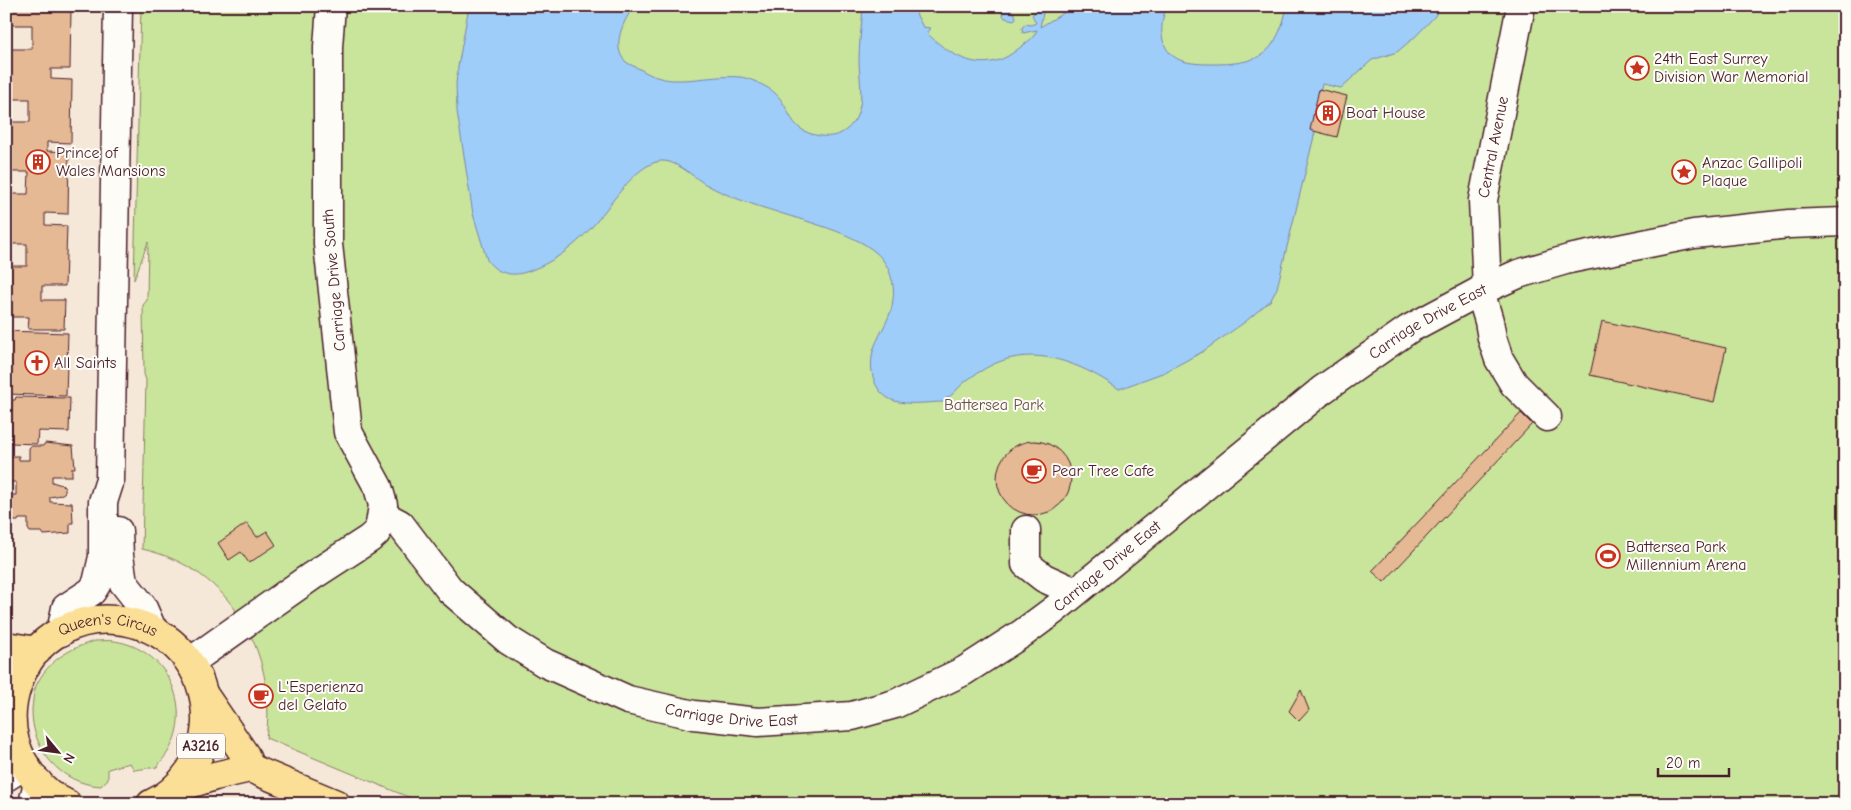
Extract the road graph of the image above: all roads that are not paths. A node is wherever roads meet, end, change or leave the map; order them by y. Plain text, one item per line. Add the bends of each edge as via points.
1 (118, 6) edge
2 (331, 6) edge
3 (1521, 6) edge
4 (1845, 222) edge
5 (1484, 290) junction
6 (1546, 416) dead end
7 (110, 480) junction
8 (383, 514) junction
9 (1026, 530) dead end
10 (1075, 592) junction
11 (152, 629) junction
12 (61, 632) junction
13 (6, 646) edge
14 (37, 651) junction
15 (190, 662) junction
16 (204, 695) junction
17 (9, 722) edge
18 (250, 768) junction
19 (26, 782) edge
20 (159, 800) edge
21 (67, 804) edge
22 (336, 804) edge

1 - 7 street
2 - 8 street, Carriage Drive South via 328,47 329,256 348,432 378,487
3 - 5 street, Central Avenue via 1483,200
4 - 5 street, Carriage Drive East via 1694,234 1569,259 1518,274
5 - 6 street, Central Avenue via 1492,338 1500,359 1514,384
5 - 10 street, Carriage Drive East via 1409,329 1322,390
7 - 11 street via 117,505 123,582 142,606
7 - 12 street via 103,502 102,557 97,583 92,592 66,608
8 - 10 street, Carriage Drive East via 400,524 450,590 508,640 545,663 628,700 694,715 758,722 852,716 895,704 964,672 1023,633
8 - 15 street via 376,533 369,539
9 - 10 street via 1026,564 1044,578
11 - 12 main road, Queen's Circus / A3216 via 137,623 106,619 75,625
11 - 15 main road, Queen's Circus / A3216 via 167,638
12 - 14 main road, Queen's Circus / A3216
13 - 14 main road
14 - 17 main road, Queen's Circus / A3216 via 19,679
15 - 16 main road, Queen's Circus / A3216
16 - 18 main road, A3216
16 - 20 main road, Queen's Circus / A3216 via 206,728 196,759 188,773
17 - 19 main road, Queen's Circus / A3216
18 - 20 main road, A3216 via 215,776
18 - 22 main road
19 - 21 main road, Queen's Circus / A3216

